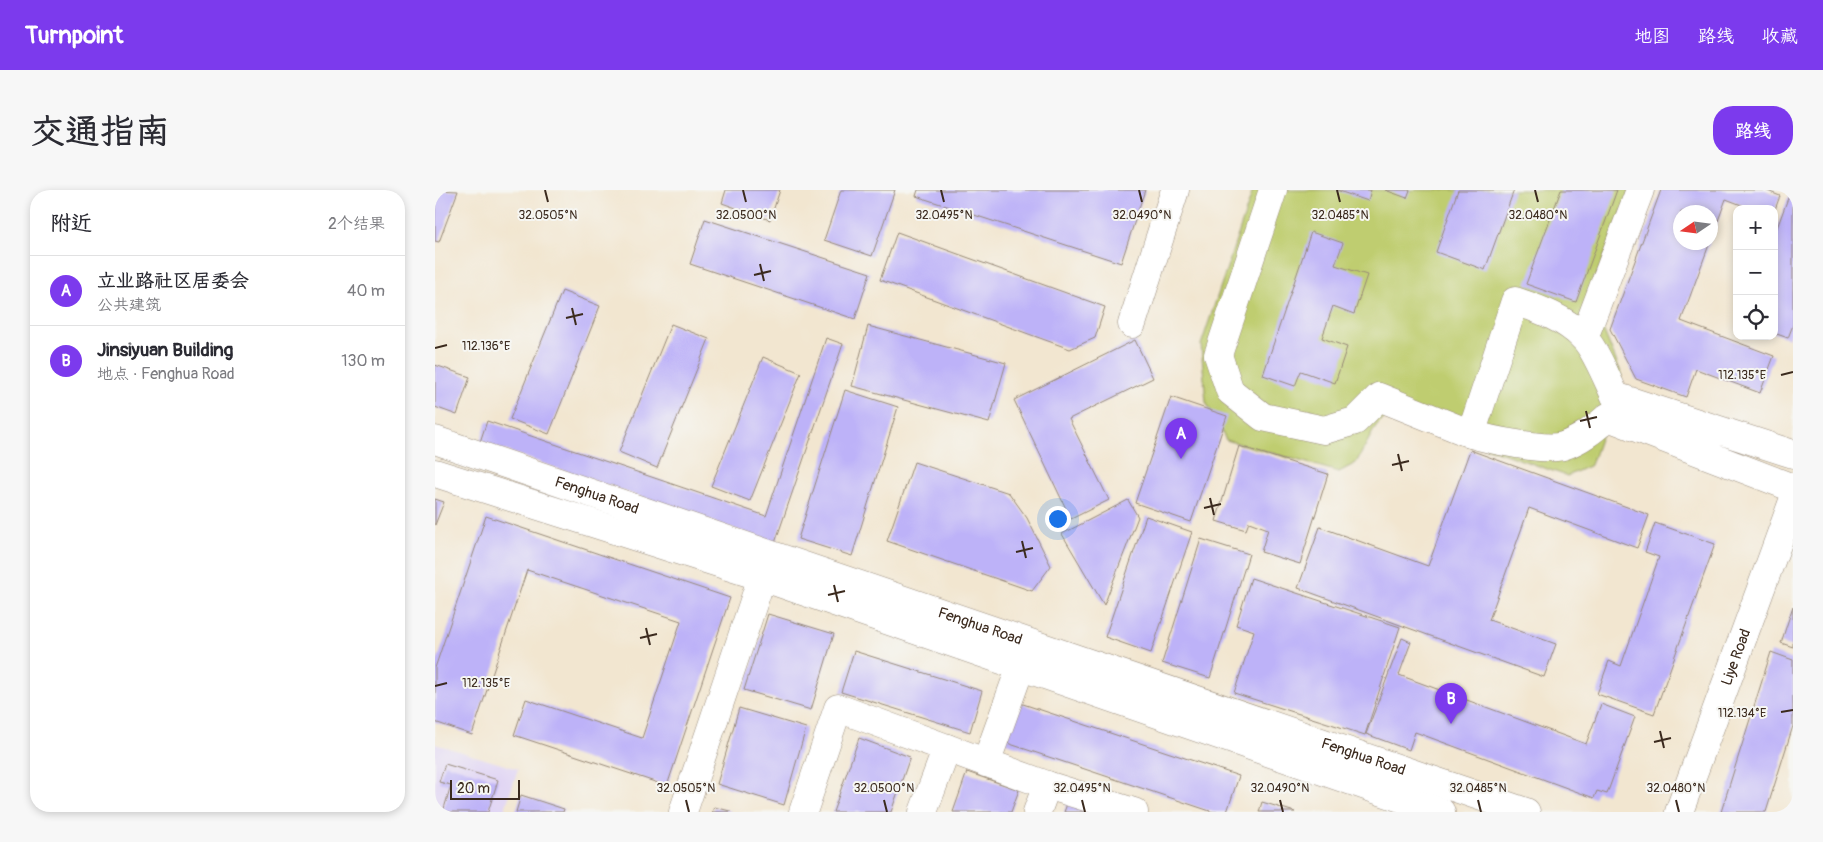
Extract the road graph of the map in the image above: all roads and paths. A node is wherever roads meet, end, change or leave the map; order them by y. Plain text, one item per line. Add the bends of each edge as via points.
1 (1175, 190) edge
2 (1273, 190) edge
3 (1640, 190) edge
4 (1132, 324) dead end
5 (1584, 338) junction
6 (1471, 434) junction
7 (435, 440) edge
8 (1793, 454) edge
9 (435, 472) edge
10 (1793, 488) edge
11 (1793, 501) edge
12 (762, 577) junction
13 (1021, 666) junction
14 (947, 748) junction
15 (986, 763) junction
16 (1047, 785) junction
17 (683, 812) edge
18 (803, 812) edge
19 (923, 812) edge
20 (1037, 812) edge
21 (1134, 812) edge
22 (1441, 812) edge
23 (1526, 812) edge
24 (1679, 812) edge

1 - 4 street
2 - 6 street via 1218,355 1230,391 1263,417 1324,430 1355,421 1379,397
3 - 5 street
5 - 6 street via 1561,320 1515,301
5 - 8 street via 1615,396
6 - 10 street via 1494,441 1561,446 1589,433 1608,417
7 - 23 street, Fenghua Road
9 - 12 street, Fenghua Road
11 - 24 street, Liye Road
12 - 13 street, Fenghua Road
12 - 17 street
13 - 15 street
13 - 22 street, Fenghua Road
14 - 15 street
14 - 18 street via 838,708
14 - 19 street
15 - 16 street
16 - 20 street
16 - 21 street

